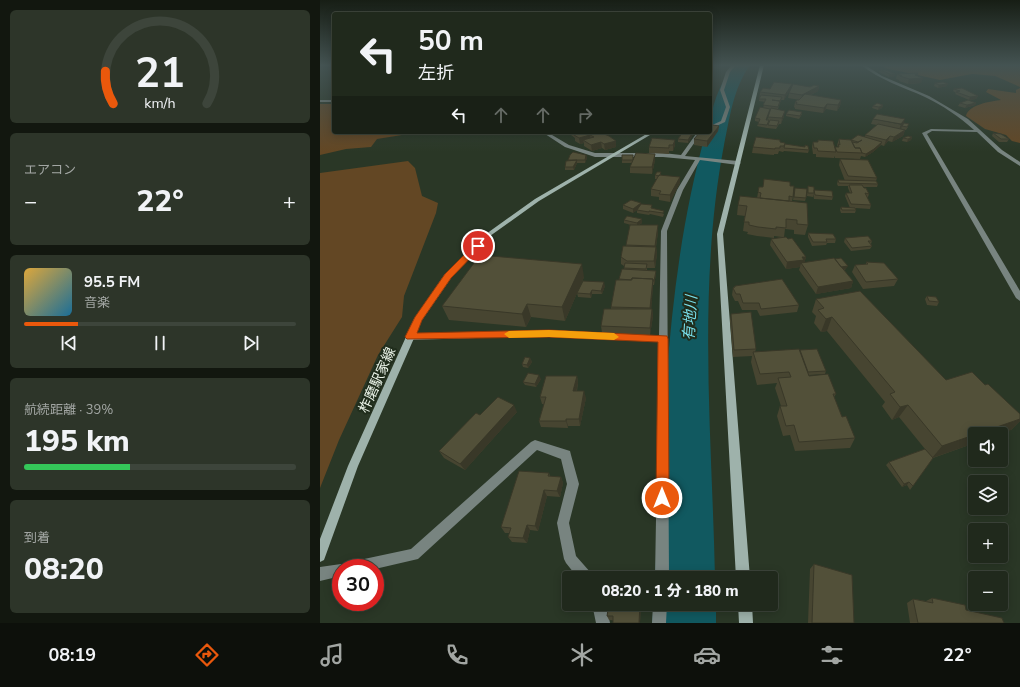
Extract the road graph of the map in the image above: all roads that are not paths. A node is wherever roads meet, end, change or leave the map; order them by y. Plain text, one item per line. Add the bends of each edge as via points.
1 (723, 94) edge
2 (754, 94) edge
3 (921, 94) edge
4 (320, 101) edge
5 (332, 101) edge
6 (712, 127) edge
7 (978, 131) junction
8 (547, 134) edge
9 (649, 134) edge
10 (698, 134) edge
11 (612, 155) junction
12 (682, 157) junction
13 (698, 159) junction
14 (734, 162) junction
15 (1020, 164) edge
16 (1020, 298) edge
17 (410, 337) junction
18 (663, 339) junction
19 (320, 556) edge
20 (384, 561) edge
21 (580, 571) edge
22 (662, 571) edge
23 (743, 571) edge
24 (332, 572) edge
25 (320, 574) edge
26 (600, 611) edge
27 (660, 611) edge
28 (745, 611) edge
29 (603, 623) edge
30 (659, 623) edge
31 (746, 623) edge

1 - 6 street via 728,107 723,122
2 - 14 street
3 - 7 street via 966,120
4 - 5 street
7 - 15 street via 1000,151
7 - 16 street via 931,130 924,133
8 - 11 street via 567,146 595,156
9 - 11 street, 柞磨駅家線
10 - 12 street
11 - 12 street
11 - 17 street, 柞磨駅家線 via 537,200 488,235 448,276 418,319
12 - 13 street
13 - 14 street
13 - 18 street via 680,190 664,231
14 - 23 street via 720,234
17 - 18 street via 549,333
17 - 19 street, 柞磨駅家線 via 353,466
18 - 22 street
20 - 21 street via 414,555 535,445 566,456 573,484 563,523 570,558
24 - 25 street
26 - 29 street
27 - 30 street
28 - 31 street

